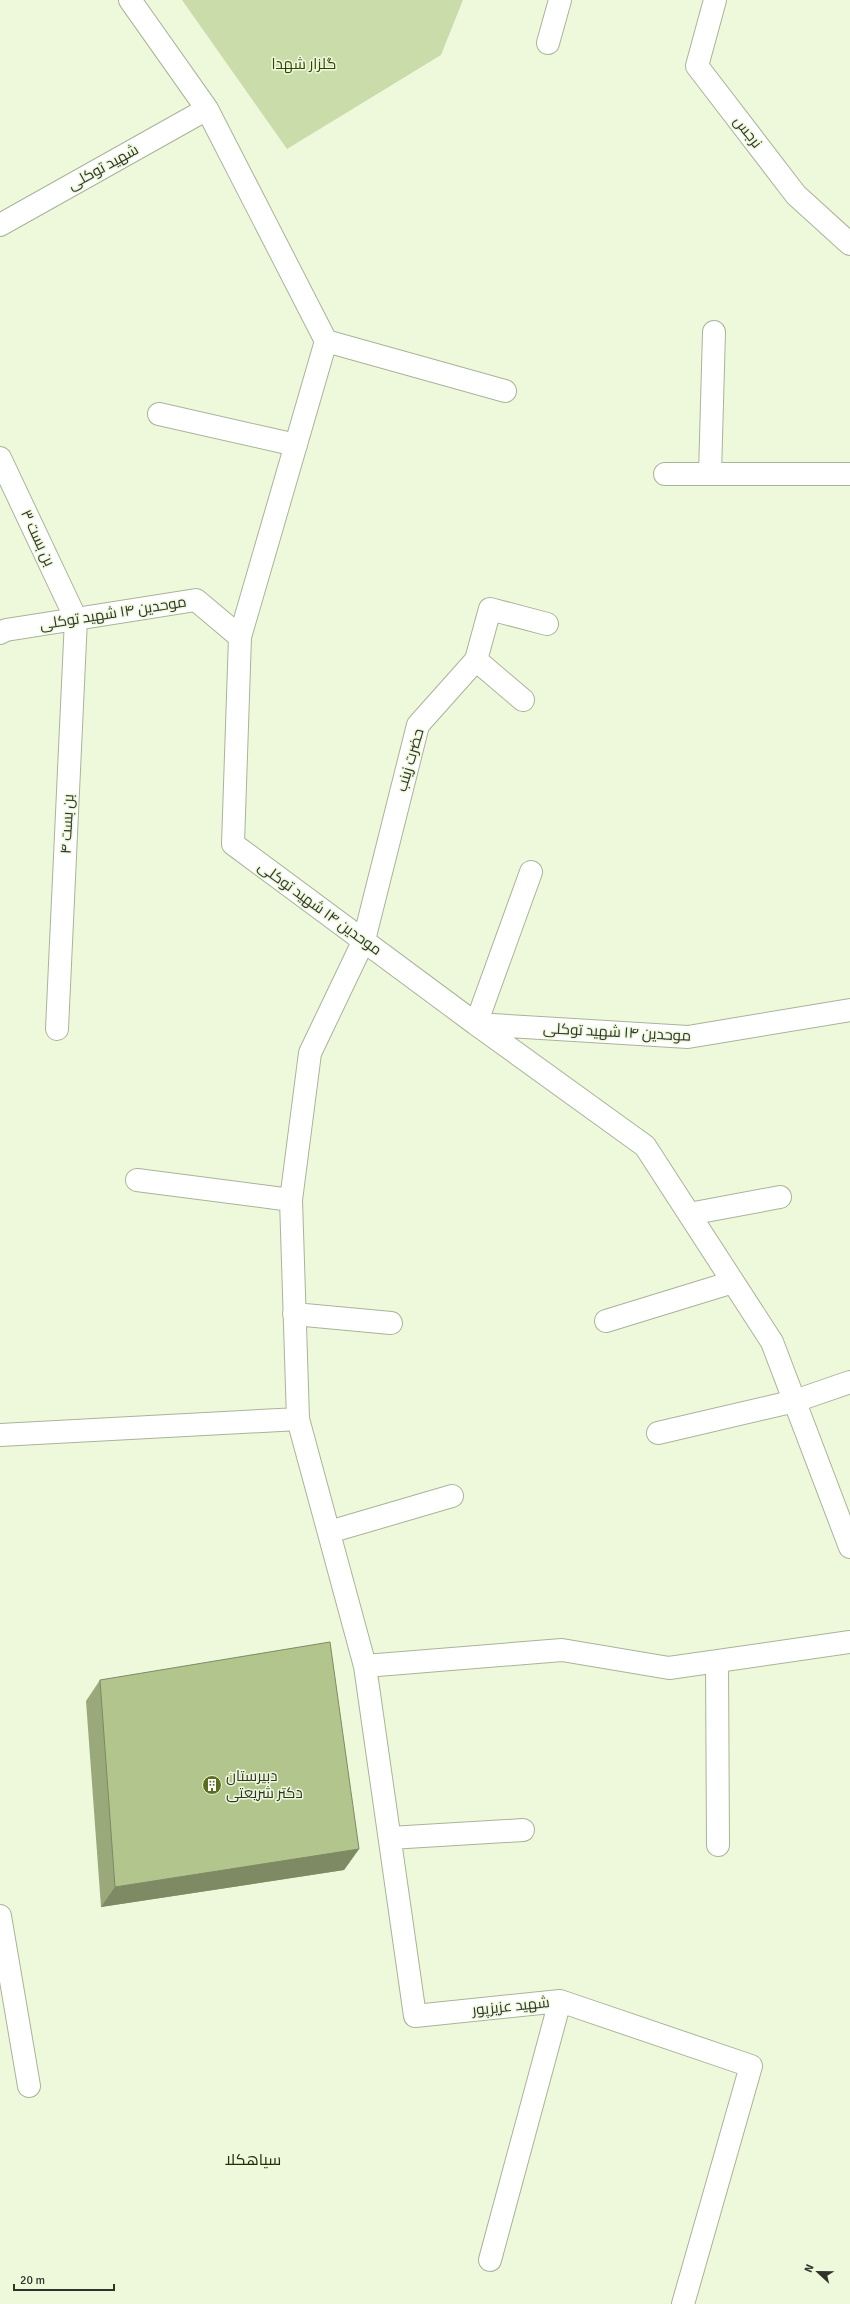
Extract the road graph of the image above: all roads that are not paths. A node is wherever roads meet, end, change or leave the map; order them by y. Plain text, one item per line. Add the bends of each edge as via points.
1 (130, 0) edge
2 (560, 0) edge
3 (715, 0) edge
4 (548, 43) dead end
5 (207, 108) junction
6 (0, 225) edge
7 (850, 244) edge
8 (714, 332) dead end
9 (326, 341) junction
10 (505, 391) dead end
11 (159, 414) dead end
12 (296, 445) junction
13 (0, 458) edge
14 (665, 474) dead end
15 (710, 474) junction
16 (850, 474) edge
17 (76, 619) junction
18 (547, 624) dead end
19 (0, 633) edge
20 (240, 637) junction
21 (476, 660) junction
22 (523, 700) dead end
23 (531, 872) dead end
24 (364, 940) junction
25 (850, 1010) edge
26 (476, 1024) junction
27 (57, 1030) dead end
28 (137, 1180) dead end
29 (780, 1197) dead end
30 (291, 1200) junction
31 (689, 1214) junction
32 (733, 1282) junction
33 (294, 1314) junction
34 (606, 1321) dead end
35 (391, 1323) dead end
36 (850, 1382) edge
37 (795, 1401) junction
38 (298, 1419) junction
39 (658, 1433) dead end
40 (0, 1435) edge
41 (452, 1496) dead end
42 (329, 1532) junction
43 (850, 1546) edge
44 (850, 1642) edge
45 (717, 1661) junction
46 (366, 1666) junction
47 (524, 1830) dead end
48 (390, 1838) junction
49 (718, 1845) dead end
50 (0, 1916) edge
51 (560, 2001) junction
52 (29, 2086) dead end
53 (490, 2260) dead end
54 (683, 2304) edge

1 - 5 street
2 - 4 street
3 - 7 street, نرجس via 697,66 796,195
5 - 6 street, شهید توکلی
5 - 9 street
8 - 15 street
9 - 10 street
9 - 12 street
11 - 12 street
12 - 20 street
13 - 17 street, بن بست ۳
14 - 15 street
15 - 16 street
17 - 19 street, موحدین ۱۴ شهید توکلی
17 - 20 street, موحدین ۱۴ شهید توکلی via 196,600
17 - 27 street, بن بست ۴
18 - 21 street, حضرت زینب via 490,609
20 - 24 street, موحدین ۱۴ شهید توکلی via 234,844
21 - 22 street
21 - 24 street, حضرت زینب via 418,725
23 - 26 street
24 - 26 street, موحدین ۱۴ شهید توکلی
24 - 30 street, حضرت زینب via 310,1053
25 - 26 street, موحدین ۱۴ شهید توکلی via 688,1037
26 - 31 street via 645,1146
28 - 30 street
29 - 31 street
30 - 33 street, حضرت زینب
31 - 32 street
32 - 34 street
32 - 37 street via 772,1342
33 - 35 street
33 - 38 street, شهید عزیزپور
36 - 37 street
37 - 39 street
37 - 43 street
38 - 40 street
38 - 42 street, شهید عزیزپور
41 - 42 street
42 - 46 street, شهید عزیزپور
44 - 45 street
45 - 46 street via 669,1668 562,1650
45 - 49 street
46 - 48 street, شهید عزیزپور
47 - 48 street
48 - 51 street, شهید عزیزپور via 415,2016
50 - 52 street
51 - 53 street
51 - 54 street, شهید عزیزپور via 751,2066

